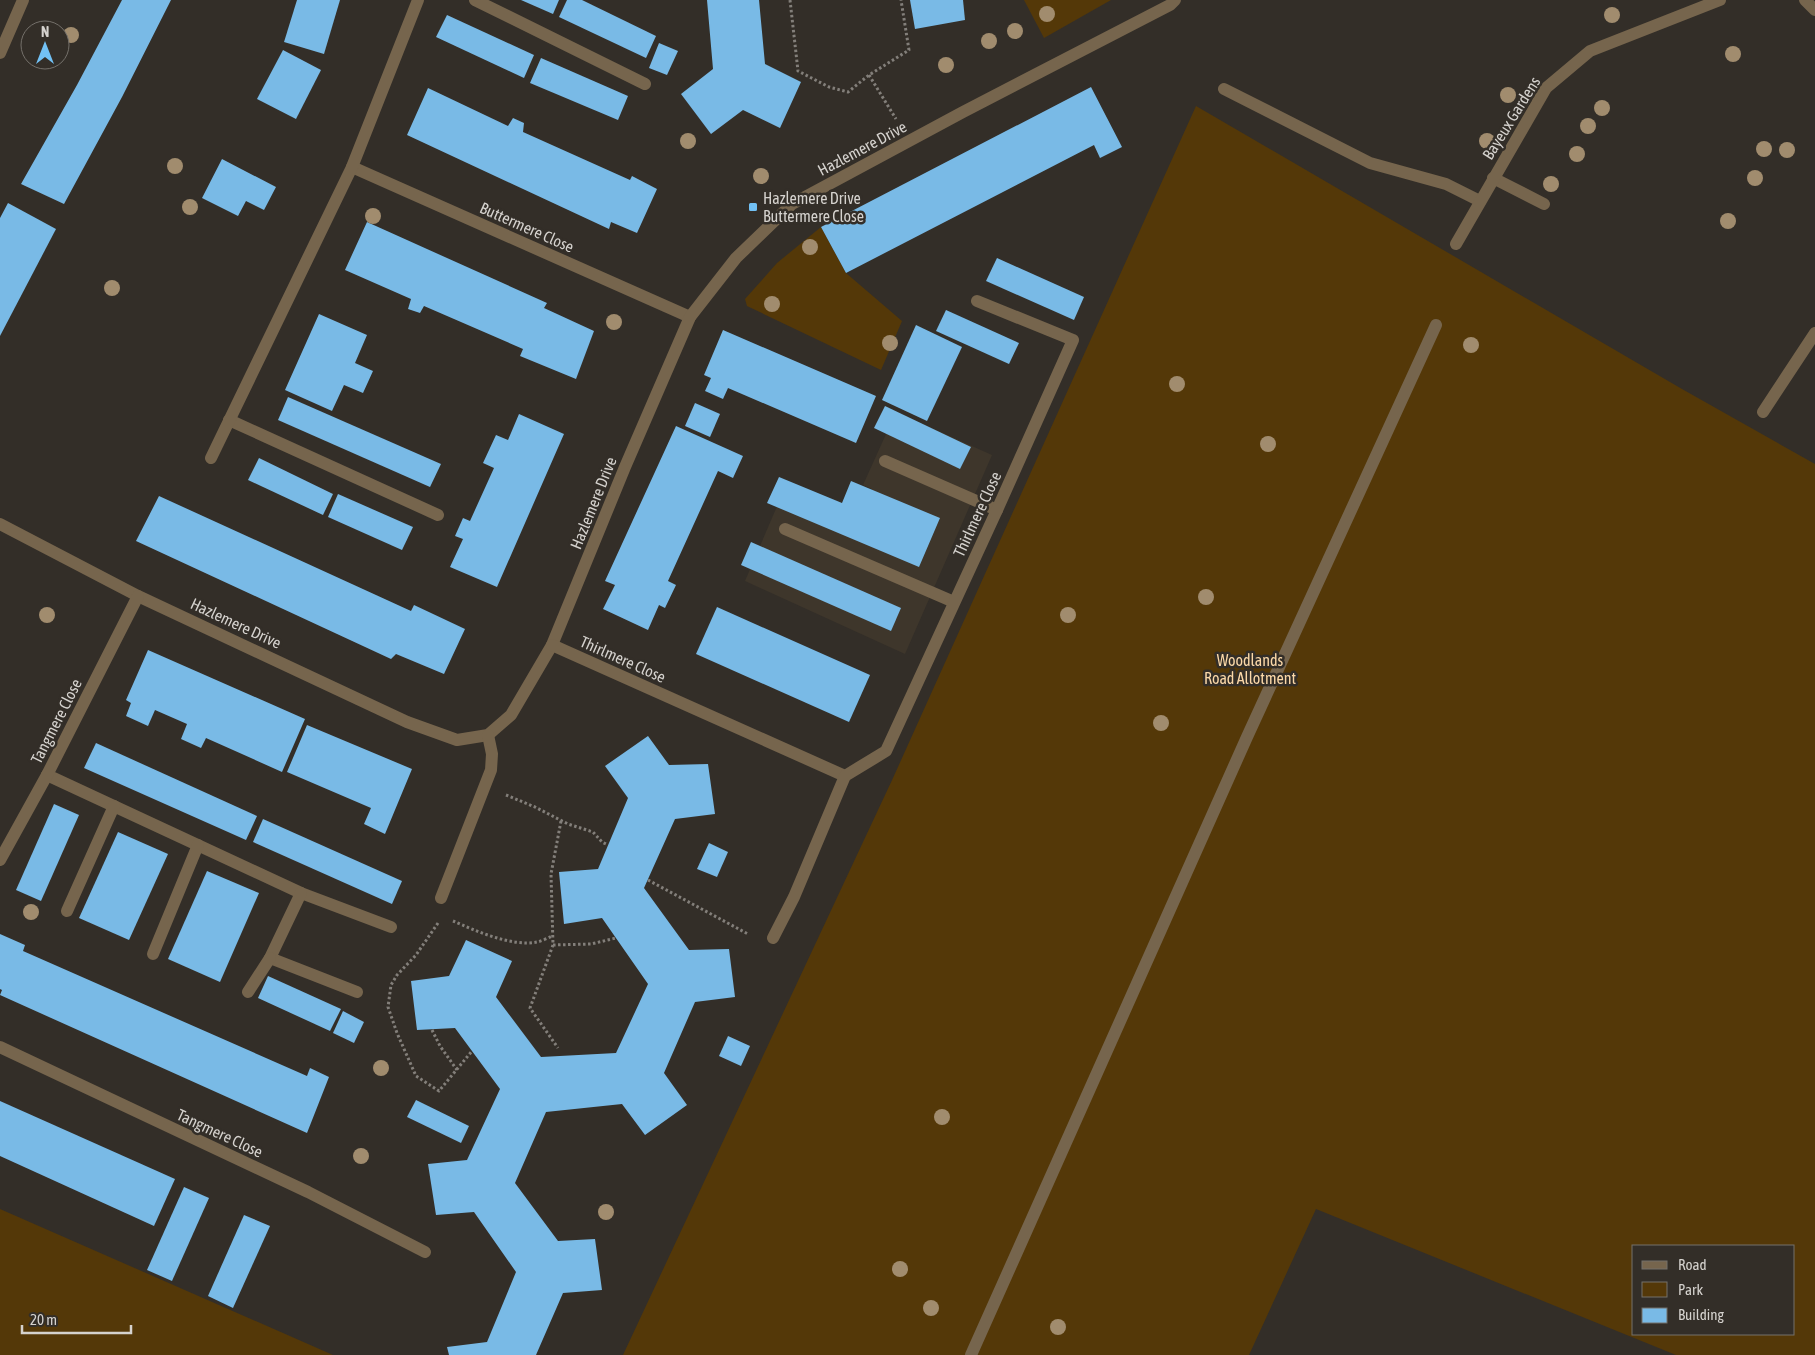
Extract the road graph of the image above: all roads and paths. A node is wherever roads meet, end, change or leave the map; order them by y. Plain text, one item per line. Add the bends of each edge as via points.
1 (23, 0) edge
2 (418, 0) edge
3 (474, 0) edge
4 (790, 0) edge
5 (901, 0) edge
6 (1175, 0) edge
7 (1720, 0) edge
8 (1805, 0) edge
9 (1815, 10) edge
10 (0, 53) edge
11 (869, 76) junction
12 (645, 84) dead end
13 (1224, 89) dead end
14 (910, 140) junction
15 (352, 167) junction
16 (1493, 178) junction
17 (1480, 201) junction
18 (1544, 204) dead end
19 (1456, 244) dead end
20 (977, 301) dead end
21 (690, 317) junction
22 (1436, 325) dead end
23 (1815, 333) edge
24 (1762, 412) dead end
25 (229, 420) junction
26 (211, 458) dead end
27 (886, 461) dead end
28 (998, 510) junction
29 (438, 515) dead end
30 (0, 524) edge
31 (786, 529) dead end
32 (138, 596) junction
33 (954, 602) junction
34 (552, 645) junction
35 (488, 735) junction
36 (46, 776) junction
37 (844, 776) junction
38 (485, 787) junction
39 (114, 806) junction
40 (561, 821) junction
41 (198, 845) junction
42 (608, 845) dead end
43 (0, 860) edge
44 (648, 880) dead end
45 (301, 893) junction
46 (441, 898) joint
47 (67, 911) dead end
48 (442, 916) junction
49 (751, 926) dead end
50 (391, 927) dead end
51 (552, 936) junction
52 (616, 938) dead end
53 (773, 938) dead end
54 (553, 946) junction
55 (153, 954) dead end
56 (270, 958) junction
57 (248, 992) dead end
58 (357, 992) dead end
59 (432, 1030) dead end
60 (0, 1047) edge
61 (558, 1048) dead end
62 (472, 1051) dead end
63 (456, 1070) junction
64 (425, 1252) dead end
65 (971, 1355) edge

1 - 10 street
2 - 15 street
3 - 12 street
4 - 11 path via 798,71 829,87 848,92
5 - 11 path via 908,50
6 - 14 street, Hazlemere Drive
7 - 16 street, Bayeux Gardens via 1590,51 1546,88
8 - 9 street
11 - 14 path
13 - 17 street via 1370,163 1446,184
14 - 21 street, Hazlemere Drive via 792,204 736,258
15 - 21 street, Buttermere Close
15 - 25 street
16 - 17 street, Bayeux Gardens
16 - 18 street, Bayeux Gardens
17 - 19 street, Bayeux Gardens
20 - 28 street, Thirlmere Close via 1073,340
21 - 34 street, Hazlemere Drive
22 - 65 street
23 - 24 street
25 - 26 street
25 - 29 street
27 - 28 street
28 - 33 street, Thirlmere Close
30 - 32 street, Hazlemere Drive
31 - 33 street
32 - 35 street, Hazlemere Drive via 407,722 457,740
32 - 36 street, Tangmere Close
33 - 37 street, Thirlmere Close via 886,751
34 - 35 street, Hazlemere Drive via 511,715
34 - 37 street, Thirlmere Close
35 - 38 street via 492,754
36 - 39 street
36 - 43 street, Tangmere Close
37 - 53 street via 794,897
38 - 40 path
38 - 46 street
39 - 41 street
39 - 47 street
40 - 42 path via 593,832
40 - 51 path via 551,874
41 - 45 street
41 - 55 street
44 - 49 path via 748,934
45 - 50 street
45 - 56 street
46 - 48 path
48 - 51 path via 485,935 519,942 537,942
48 - 63 path via 416,954 397,974 391,985 388,1007 416,1076 440,1091
51 - 54 path
52 - 54 path via 591,944
54 - 61 path via 530,1008
56 - 57 street
56 - 58 street
59 - 63 path
60 - 64 street, Tangmere Close via 308,1192
62 - 63 path

